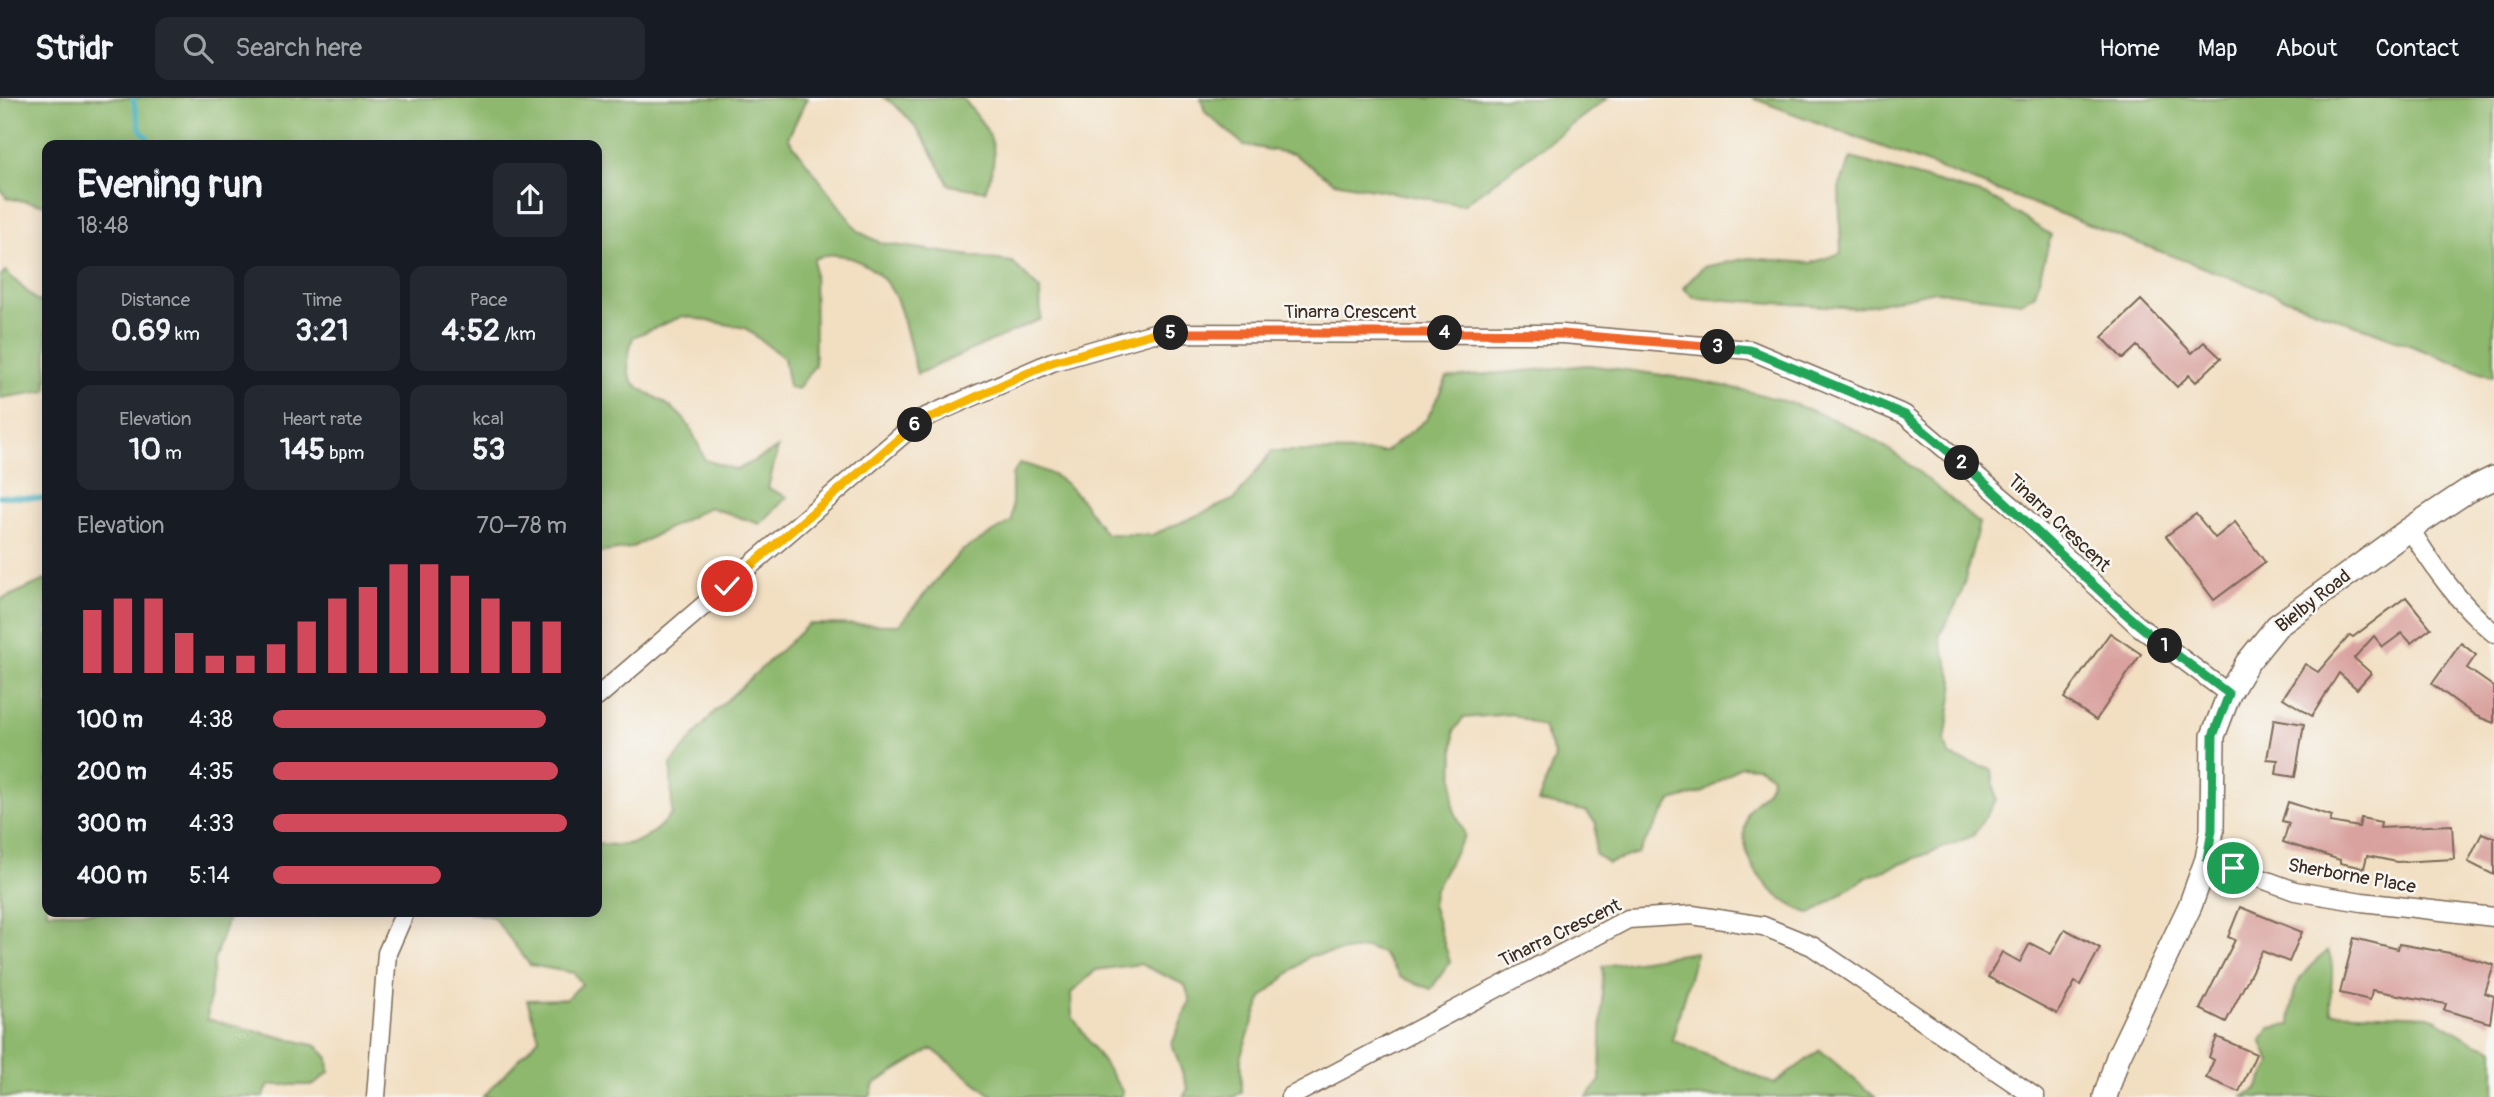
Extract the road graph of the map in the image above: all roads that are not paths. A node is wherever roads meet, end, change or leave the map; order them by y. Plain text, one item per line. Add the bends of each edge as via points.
1 (2494, 478) edge
2 (2410, 529) junction
3 (2494, 633) edge
4 (602, 692) edge
5 (2229, 694) junction
6 (2207, 859) junction
7 (2494, 916) edge
8 (403, 917) edge
9 (376, 1097) edge
10 (1290, 1097) edge
11 (2035, 1097) edge
12 (2105, 1097) edge

1 - 2 street, Bielby Road
2 - 3 street via 2472,614
2 - 5 street, Bielby Road via 2277,626
4 - 5 street, Tinarra Crescent via 921,419 1052,362 1154,333 1563,334 1750,350 1905,415 2017,510 2137,625
5 - 6 street, Bielby Road via 2213,736 2212,830
6 - 7 street, Sherborne Place via 2295,891
6 - 12 street, Bielby Road via 2190,906 2118,1057
8 - 9 street via 387,953
10 - 11 street, Tinarra Crescent via 1628,919 1692,915 1763,926 1812,946

